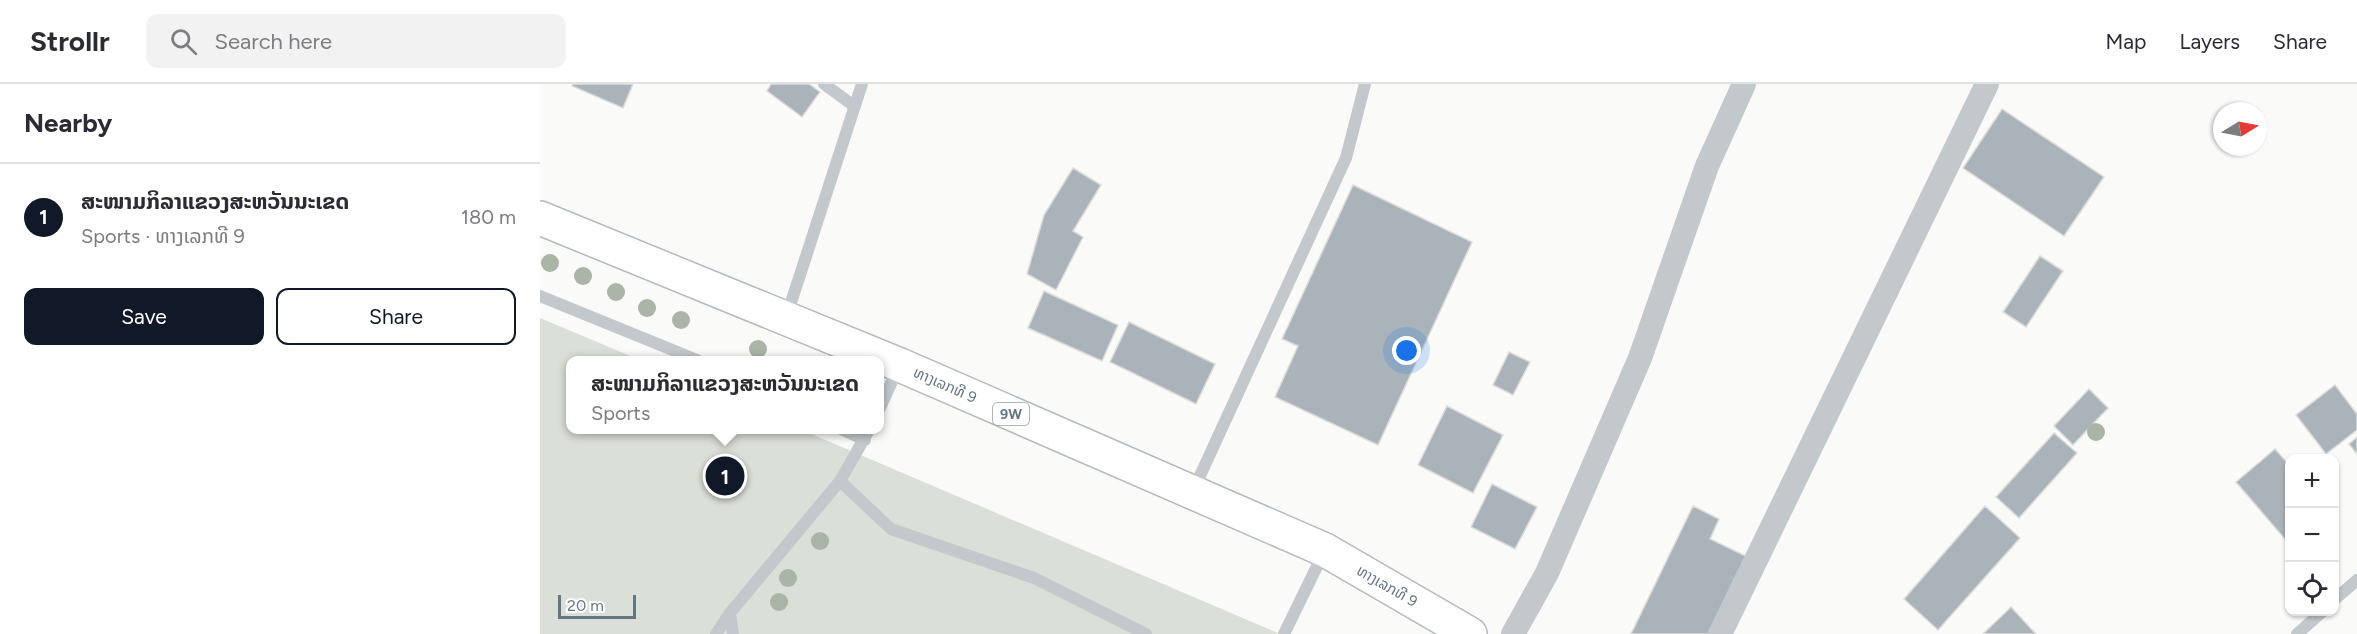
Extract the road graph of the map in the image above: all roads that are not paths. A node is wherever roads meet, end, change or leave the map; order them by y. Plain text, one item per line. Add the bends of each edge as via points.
1 (824, 84) edge
2 (862, 84) edge
3 (1365, 84) edge
4 (1744, 84) edge
5 (1987, 84) edge
6 (854, 106) junction
7 (540, 218) edge
8 (540, 296) edge
9 (786, 319) junction
10 (687, 356) edge
11 (878, 356) edge
12 (884, 359) edge
13 (900, 365) junction
14 (884, 398) edge
15 (867, 434) edge
16 (840, 481) junction
17 (1192, 493) junction
18 (1325, 550) junction
19 (2357, 580) edge
20 (2339, 596) edge
21 (730, 613) junction
22 (2317, 616) edge
23 (716, 634) edge
24 (734, 634) edge
25 (1146, 634) edge
26 (1284, 634) edge
27 (1470, 634) edge
28 (1513, 634) edge
29 (1719, 634) edge
30 (2297, 634) edge

1 - 6 lane
2 - 6 lane
3 - 17 lane via 1346,158
4 - 28 street via 1707,166 1640,358 1547,573
5 - 29 street
6 - 9 lane
7 - 9 main road, ທາງເລກທີ 9 / 9W
8 - 10 lane
9 - 11 main road, ທາງເລກທີ 9 / 9W
12 - 13 main road, ທາງເລກທີ 9 / 9W
13 - 14 lane
13 - 17 main road, ທາງເລກທີ 9 / 9W
15 - 16 lane
16 - 21 lane
16 - 25 lane via 891,529 1034,578
17 - 18 main road, ທາງເລກທີ 9 / 9W
18 - 26 lane
18 - 27 main road, ທາງເລກທີ 9 / 9W
19 - 20 lane
21 - 23 lane
21 - 24 lane
22 - 30 lane

